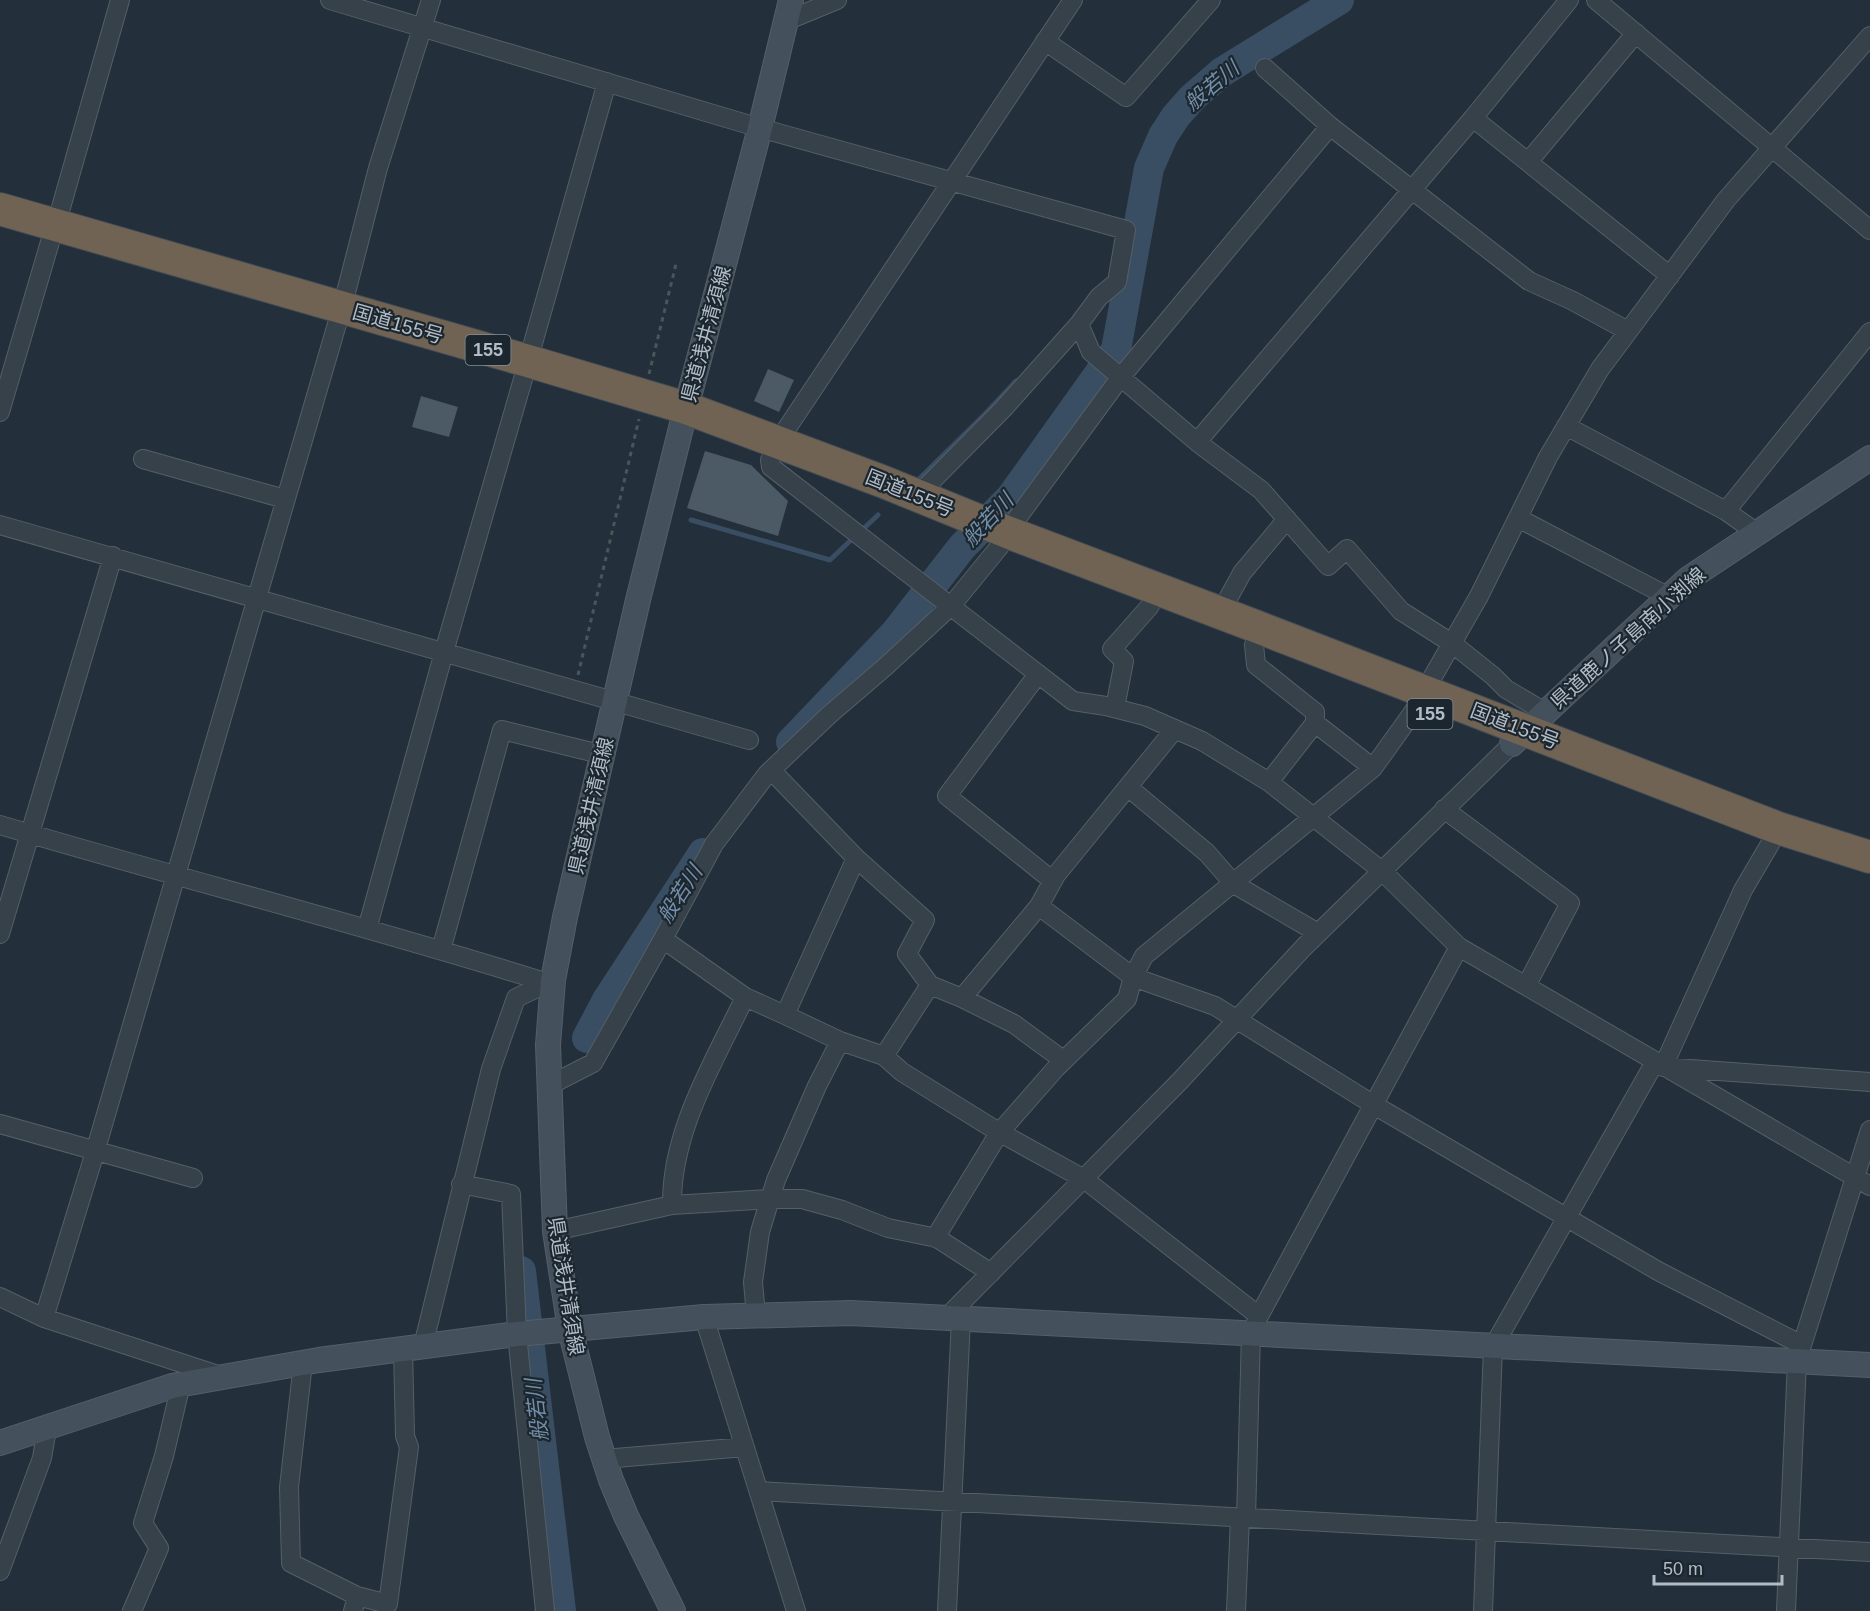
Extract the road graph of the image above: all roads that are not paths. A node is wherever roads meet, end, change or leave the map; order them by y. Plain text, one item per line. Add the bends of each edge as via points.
1 (120, 0) edge
2 (330, 0) edge
3 (431, 0) edge
4 (837, 0) edge
5 (1073, 0) edge
6 (1212, 0) edge
7 (1569, 0) edge
8 (1596, 0) edge
9 (789, 10) edge
10 (423, 27) junction
11 (1636, 33) junction
12 (1870, 36) edge
13 (1045, 41) junction
14 (1265, 68) dead end
15 (607, 82) junction
16 (1473, 118) junction
17 (1330, 126) junction
18 (760, 128) junction
19 (1773, 148) junction
20 (1528, 162) junction
21 (952, 182) junction
22 (1412, 190) junction
23 (0, 209) edge
24 (0, 227) edge
25 (1870, 230) edge
26 (53, 234) junction
27 (1670, 276) junction
28 (339, 316) junction
29 (1079, 324) junction
30 (1628, 331) junction
31 (1870, 332) edge
32 (526, 370) junction
33 (1117, 375) junction
34 (0, 412) edge
35 (684, 417) junction
36 (1566, 426) junction
37 (1197, 442) junction
38 (774, 452) junction
39 (1870, 458) edge
40 (143, 459) dead end
41 (917, 496) junction
42 (285, 499) junction
43 (1726, 511) junction
44 (1518, 518) junction
45 (1287, 519) junction
46 (963, 523) junction
47 (0, 525) edge
48 (1757, 534) junction
49 (1001, 538) junction
50 (113, 556) junction
51 (258, 597) junction
52 (1670, 597) junction
53 (948, 604) junction
54 (1150, 606) junction
55 (1220, 612) junction
56 (1453, 644) junction
57 (1254, 645) junction
58 (444, 652) junction
59 (1038, 674) junction
60 (616, 700) junction
61 (1420, 700) junction
62 (1115, 708) junction
63 (1315, 723) junction
64 (1175, 729) junction
65 (1528, 729) junction
66 (749, 740) dead end
67 (604, 755) junction
68 (1373, 768) junction
69 (771, 771) junction
70 (1269, 782) junction
71 (1128, 787) junction
72 (1444, 809) junction
73 (1314, 817) junction
74 (0, 825) edge
75 (29, 834) junction
76 (1770, 844) junction
77 (1870, 857) edge
78 (856, 858) junction
79 (1382, 871) junction
80 (1870, 875) edge
81 (176, 877) junction
82 (1053, 881) junction
83 (1234, 884) junction
84 (1040, 906) junction
85 (367, 929) junction
86 (1318, 933) junction
87 (0, 934) edge
88 (663, 939) junction
89 (1459, 947) junction
90 (441, 950) junction
91 (1133, 977) junction
92 (551, 981) junction
93 (930, 986) junction
94 (1526, 986) junction
95 (745, 997) junction
96 (963, 998) junction
97 (785, 1015) junction
98 (1238, 1019) junction
99 (840, 1041) junction
100 (885, 1056) junction
101 (1063, 1060) junction
102 (1659, 1065) junction
103 (1870, 1082) edge
104 (550, 1085) junction
105 (1374, 1104) junction
106 (0, 1124) edge
107 (1870, 1130) edge
108 (999, 1133) junction
109 (95, 1152) junction
110 (1854, 1177) junction
111 (194, 1178) dead end
112 (1084, 1179) junction
113 (461, 1184) junction
114 (1870, 1186) edge
115 (770, 1199) junction
116 (672, 1205) junction
117 (1567, 1217) junction
118 (555, 1231) junction
119 (935, 1238) junction
120 (991, 1273) junction
121 (0, 1297) edge
122 (756, 1315) junction
123 (704, 1317) junction
124 (44, 1318) junction
125 (954, 1318) junction
126 (1255, 1324) junction
127 (559, 1330) junction
128 (517, 1334) junction
129 (413, 1347) junction
130 (1494, 1347) junction
131 (1800, 1353) junction
132 (303, 1363) junction
133 (1870, 1365) edge
134 (223, 1377) junction
135 (181, 1384) junction
136 (46, 1428) junction
137 (0, 1443) edge
138 (745, 1448) junction
139 (604, 1459) junction
140 (759, 1491) junction
141 (951, 1501) junction
142 (1243, 1518) junction
143 (1486, 1531) junction
144 (1790, 1547) junction
145 (1870, 1552) edge
146 (0, 1571) edge
147 (355, 1604) edge
148 (132, 1611) edge
149 (545, 1611) edge
150 (673, 1611) edge
151 (796, 1611) edge
152 (947, 1611) edge
153 (1236, 1611) edge
154 (1483, 1611) edge
155 (1786, 1611) edge

1 - 26 street
2 - 10 street
3 - 10 street
4 - 9 street
5 - 13 street
6 - 13 street via 1126,97
7 - 16 street
8 - 11 street
9 - 18 main road, 県道浅井清須線
10 - 15 street
10 - 28 street via 378,168
11 - 19 street
11 - 20 street
12 - 19 street
13 - 21 street
14 - 17 street
15 - 18 street
15 - 32 street
16 - 20 street
16 - 22 street
17 - 22 street
17 - 33 street
18 - 21 street
18 - 35 main road, 県道浅井清須線
19 - 25 street
19 - 27 street via 1726,200
20 - 27 street
21 - 29 street via 1126,230 1117,282 1099,297
21 - 38 street
22 - 30 street via 1529,281
22 - 37 street
23 - 26 highway, 国道155号 / 155
24 - 26 highway, 国道155号 / 155
26 - 28 highway, 国道155号 / 155
26 - 34 street
27 - 30 street
28 - 32 highway, 国道155号 / 155
28 - 42 street
29 - 33 street via 1091,352
29 - 41 street
30 - 36 street
31 - 43 street
32 - 35 highway, 国道155号 / 155
32 - 58 street
33 - 37 street
33 - 49 street
35 - 38 highway, 国道155号 / 155
35 - 60 main road, 県道浅井清須線
36 - 43 street
36 - 44 street
37 - 45 street via 1261,490
38 - 41 highway, 国道155号 / 155
38 - 46 highway, 国道155号 / 155
38 - 53 street via 771,467
39 - 48 main road, 県道鹿ノ子島南小渕線
40 - 42 street
41 - 46 highway, 国道155号 / 155
42 - 51 street
43 - 48 street
44 - 52 street
44 - 56 street
45 - 55 street via 1242,573
45 - 56 street via 1328,566 1347,549 1401,611
46 - 49 highway, 国道155号 / 155
47 - 50 street
48 - 52 main road, 県道鹿ノ子島南小渕線 via 1688,579
49 - 53 street
49 - 54 highway, 国道155号 / 155
49 - 55 highway, 国道155号 / 155
50 - 51 street
50 - 75 street
51 - 58 street
51 - 81 street
52 - 65 main road, 県道鹿ノ子島南小渕線
53 - 59 street
53 - 69 street via 885,668
54 - 57 highway, 国道155号 / 155
54 - 62 street via 1112,649 1124,662
55 - 61 highway, 国道155号 / 155
56 - 61 street
56 - 65 street via 1506,689
57 - 61 highway, 国道155号 / 155
57 - 63 street via 1256,665 1315,712
58 - 60 street
58 - 85 street
59 - 62 street via 1073,701
59 - 82 street via 947,796
60 - 66 street
60 - 67 main road, 県道浅井清須線
61 - 65 highway, 国道155号 / 155
61 - 68 street
62 - 64 street
63 - 68 street
63 - 70 street
64 - 70 street
64 - 71 street
65 - 72 street
65 - 76 highway, 国道155号 / 155
65 - 77 highway, 国道155号 / 155 via 1778,828
67 - 90 street via 502,730
67 - 92 main road, 県道浅井清須線
68 - 73 street
69 - 78 street
69 - 88 street via 714,844
70 - 73 street
71 - 82 street
71 - 83 street via 1207,853
72 - 79 street
72 - 94 street via 1570,903
73 - 79 street
73 - 83 street
74 - 75 street
75 - 81 street
75 - 87 street
76 - 80 highway, 国道155号 / 155
76 - 102 street via 1743,890
78 - 93 street via 925,920 907,954
78 - 97 street
79 - 86 street
79 - 89 street
81 - 85 street
81 - 109 street
82 - 84 street
83 - 86 street
83 - 91 street via 1144,956
84 - 91 street
84 - 96 street
85 - 90 street
86 - 98 street
88 - 95 street
88 - 104 street via 593,1063
89 - 94 street
89 - 105 street
90 - 92 street
91 - 98 street via 1215,1006
91 - 101 street via 1127,999
92 - 104 main road, 県道浅井清須線
92 - 113 street via 516,998 490,1069
93 - 96 street
93 - 100 street
94 - 102 street
95 - 97 street
95 - 116 street via 681,1140 672,1181
96 - 101 street via 1014,1024
97 - 99 street
98 - 105 street
98 - 112 street
99 - 100 street
99 - 115 street
100 - 108 street via 902,1072
101 - 108 street
102 - 103 street
102 - 110 street
102 - 117 street
104 - 118 main road, 県道浅井清須線
105 - 117 street
105 - 126 street
106 - 109 street
107 - 110 street
108 - 112 street
108 - 119 street
109 - 111 street
109 - 124 street
110 - 114 street
110 - 131 street
112 - 120 street
112 - 126 street
113 - 128 street via 511,1194
113 - 129 street
115 - 116 street
115 - 119 street via 802,1199 888,1228
115 - 122 street via 760,1232 753,1282
116 - 118 street
117 - 130 street
117 - 131 street
118 - 127 main road, 県道浅井清須線
119 - 120 street
120 - 125 street
121 - 124 street
122 - 123 main road
122 - 125 main road via 851,1313
123 - 127 main road
123 - 138 street
124 - 134 street
125 - 126 main road
125 - 141 street
126 - 130 main road
126 - 142 street
127 - 128 main road
127 - 139 main road, 県道浅井清須線
128 - 129 main road
128 - 149 street
129 - 132 main road
129 - 147 street via 405,1436 409,1447 388,1604
130 - 131 main road
130 - 143 street
131 - 133 main road
131 - 144 street
132 - 134 main road
132 - 147 street via 289,1487 291,1563
134 - 135 main road
135 - 136 main road
135 - 148 street via 143,1522 159,1548
136 - 137 main road
136 - 146 street via 42,1458
138 - 139 street
138 - 140 street
139 - 150 main road, 県道浅井清須線 via 626,1516
140 - 141 street
140 - 151 street
141 - 142 street
141 - 152 street
142 - 143 street
142 - 153 street
143 - 144 street
143 - 154 street
144 - 145 street
144 - 155 street

